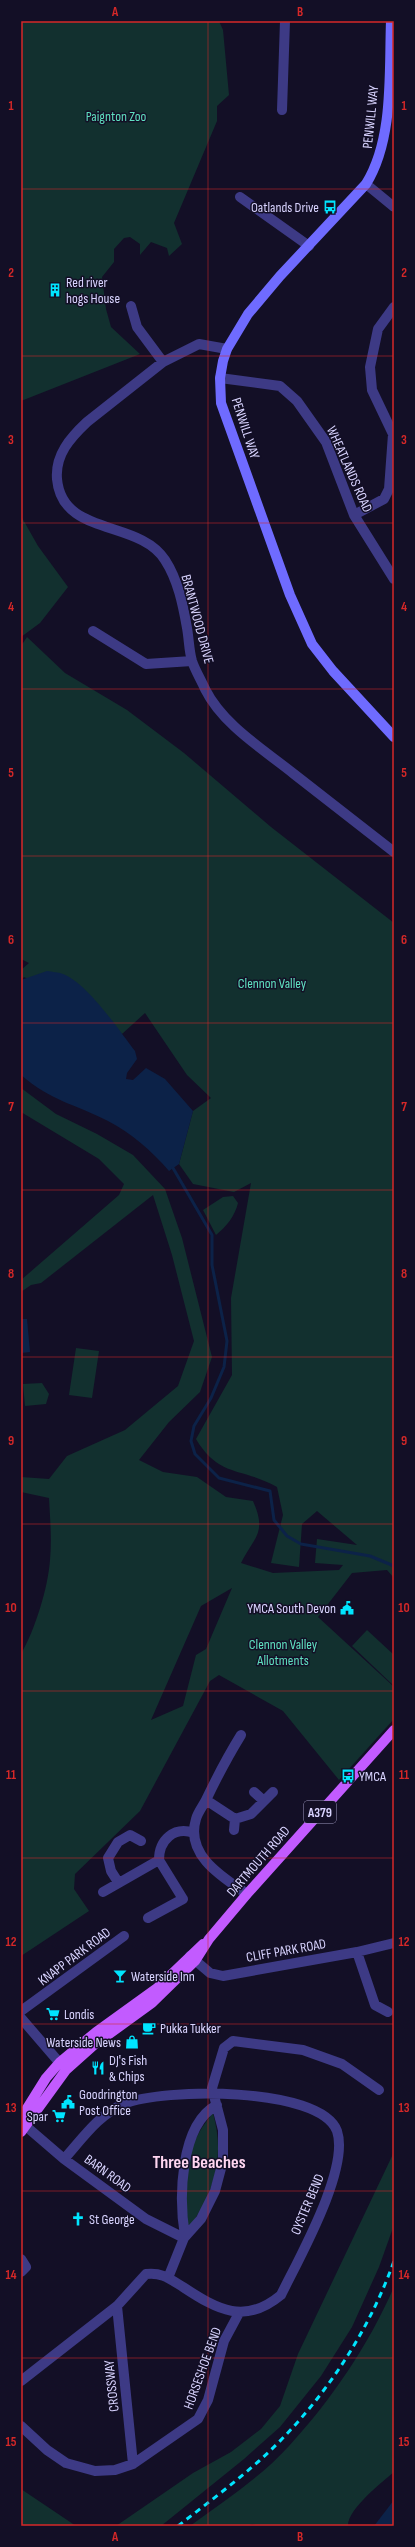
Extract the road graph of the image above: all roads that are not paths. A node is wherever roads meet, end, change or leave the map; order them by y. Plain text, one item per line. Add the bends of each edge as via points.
1 (285, 21) edge
2 (391, 21) edge
3 (282, 110) dead end
4 (366, 184) junction
5 (240, 197) dead end
6 (394, 207) edge
7 (309, 246) junction
8 (131, 306) dead end
9 (394, 307) edge
10 (228, 348) junction
11 (163, 362) junction
12 (220, 378) junction
13 (354, 516) junction
14 (394, 579) edge
15 (93, 631) dead end
16 (192, 661) junction
17 (394, 738) edge
18 (394, 852) edge
19 (394, 1730) edge
20 (241, 1735) dead end
21 (254, 1792) dead end
22 (274, 1792) dead end
23 (206, 1800) junction
24 (264, 1801) junction
25 (236, 1819) junction
26 (234, 1830) dead end
27 (194, 1833) junction
28 (141, 1841) dead end
29 (159, 1860) junction
30 (118, 1882) junction
31 (102, 1892) dead end
32 (247, 1894) junction
33 (148, 1918) dead end
34 (124, 1936) dead end
35 (394, 1943) edge
36 (357, 1952) junction
37 (192, 1958) junction
38 (21, 2011) edge
39 (388, 2012) dead end
40 (21, 2018) edge
41 (63, 2066) junction
42 (379, 2090) dead end
43 (215, 2094) junction
44 (217, 2105) junction
45 (22, 2124) edge
46 (64, 2158) junction
47 (184, 2237) junction
48 (21, 2260) edge
49 (21, 2272) edge
50 (168, 2278) junction
51 (117, 2306) junction
52 (239, 2313) junction
53 (21, 2381) edge
54 (21, 2426) edge
55 (133, 2464) junction

1 - 3 street
2 - 4 street, PENWILL WAY via 385,137 380,160
4 - 6 street
4 - 7 street, PENWILL WAY
5 - 7 street
7 - 10 street, PENWILL WAY via 248,314
8 - 11 street via 138,327
9 - 13 street via 378,329 370,367 372,390 393,434 389,489 384,499
10 - 11 street, BRANTWOOD DRIVE via 199,344
10 - 12 street, PENWILL WAY
11 - 16 street, BRANTWOOD DRIVE via 75,433 59,459 58,484 61,496 74,512 96,524 127,534 152,546 164,558 180,593
12 - 13 street, WHEATLANDS ROAD via 280,386 297,400 326,442
12 - 17 street, PENWILL WAY via 221,403 299,618 323,658
13 - 14 street, WHEATLANDS ROAD
15 - 16 street via 146,664
16 - 18 street, BRANTWOOD DRIVE via 205,689 224,716
19 - 32 main road, DARTMOUTH ROAD / A379
20 - 23 street via 214,1780
21 - 24 street
22 - 24 street
23 - 25 street
23 - 27 street via 196,1819
24 - 25 street via 251,1814
25 - 26 street
27 - 29 street via 184,1829 170,1834 159,1851
27 - 32 street via 197,1848 206,1864
28 - 30 street via 130,1835 118,1842 108,1858 111,1871
29 - 30 street
29 - 33 street via 183,1899
30 - 31 street
32 - 37 main road, DARTMOUTH ROAD / A379
34 - 38 street, KNAPP PARK ROAD
35 - 36 street, CLIFF PARK ROAD
36 - 37 street, CLIFF PARK ROAD via 223,1976 210,1973
36 - 39 street via 375,2005
37 - 41 main road, DARTMOUTH ROAD / A379 via 152,2003
40 - 41 street
41 - 45 main road, DARTMOUTH ROAD / A379 via 46,2078
42 - 43 street via 342,2064 303,2050 233,2040 224,2048 213,2081 212,2088
43 - 44 street
43 - 46 street, OYSTER BEND via 168,2096 126,2103 103,2117
43 - 52 street, OYSTER BEND via 262,2096 296,2103 321,2113 337,2132 339,2150 332,2186 281,2295 272,2303 247,2313
44 - 47 street via 211,2108 197,2128 187,2151 181,2186
44 - 47 street via 223,2130 223,2161 215,2191 202,2219
45 - 46 street, BARN ROAD
46 - 47 street, BARN ROAD via 146,2219
47 - 50 street
48 - 49 street via 26,2268
50 - 51 street via 162,2274 146,2274
50 - 52 street via 207,2303
51 - 53 street
51 - 55 street, CROSSWAY
52 - 55 street, HORSESHOE BEND via 224,2341 208,2400 198,2419
54 - 55 street, HORSESHOE BEND via 46,2450 66,2463 95,2471 115,2470

